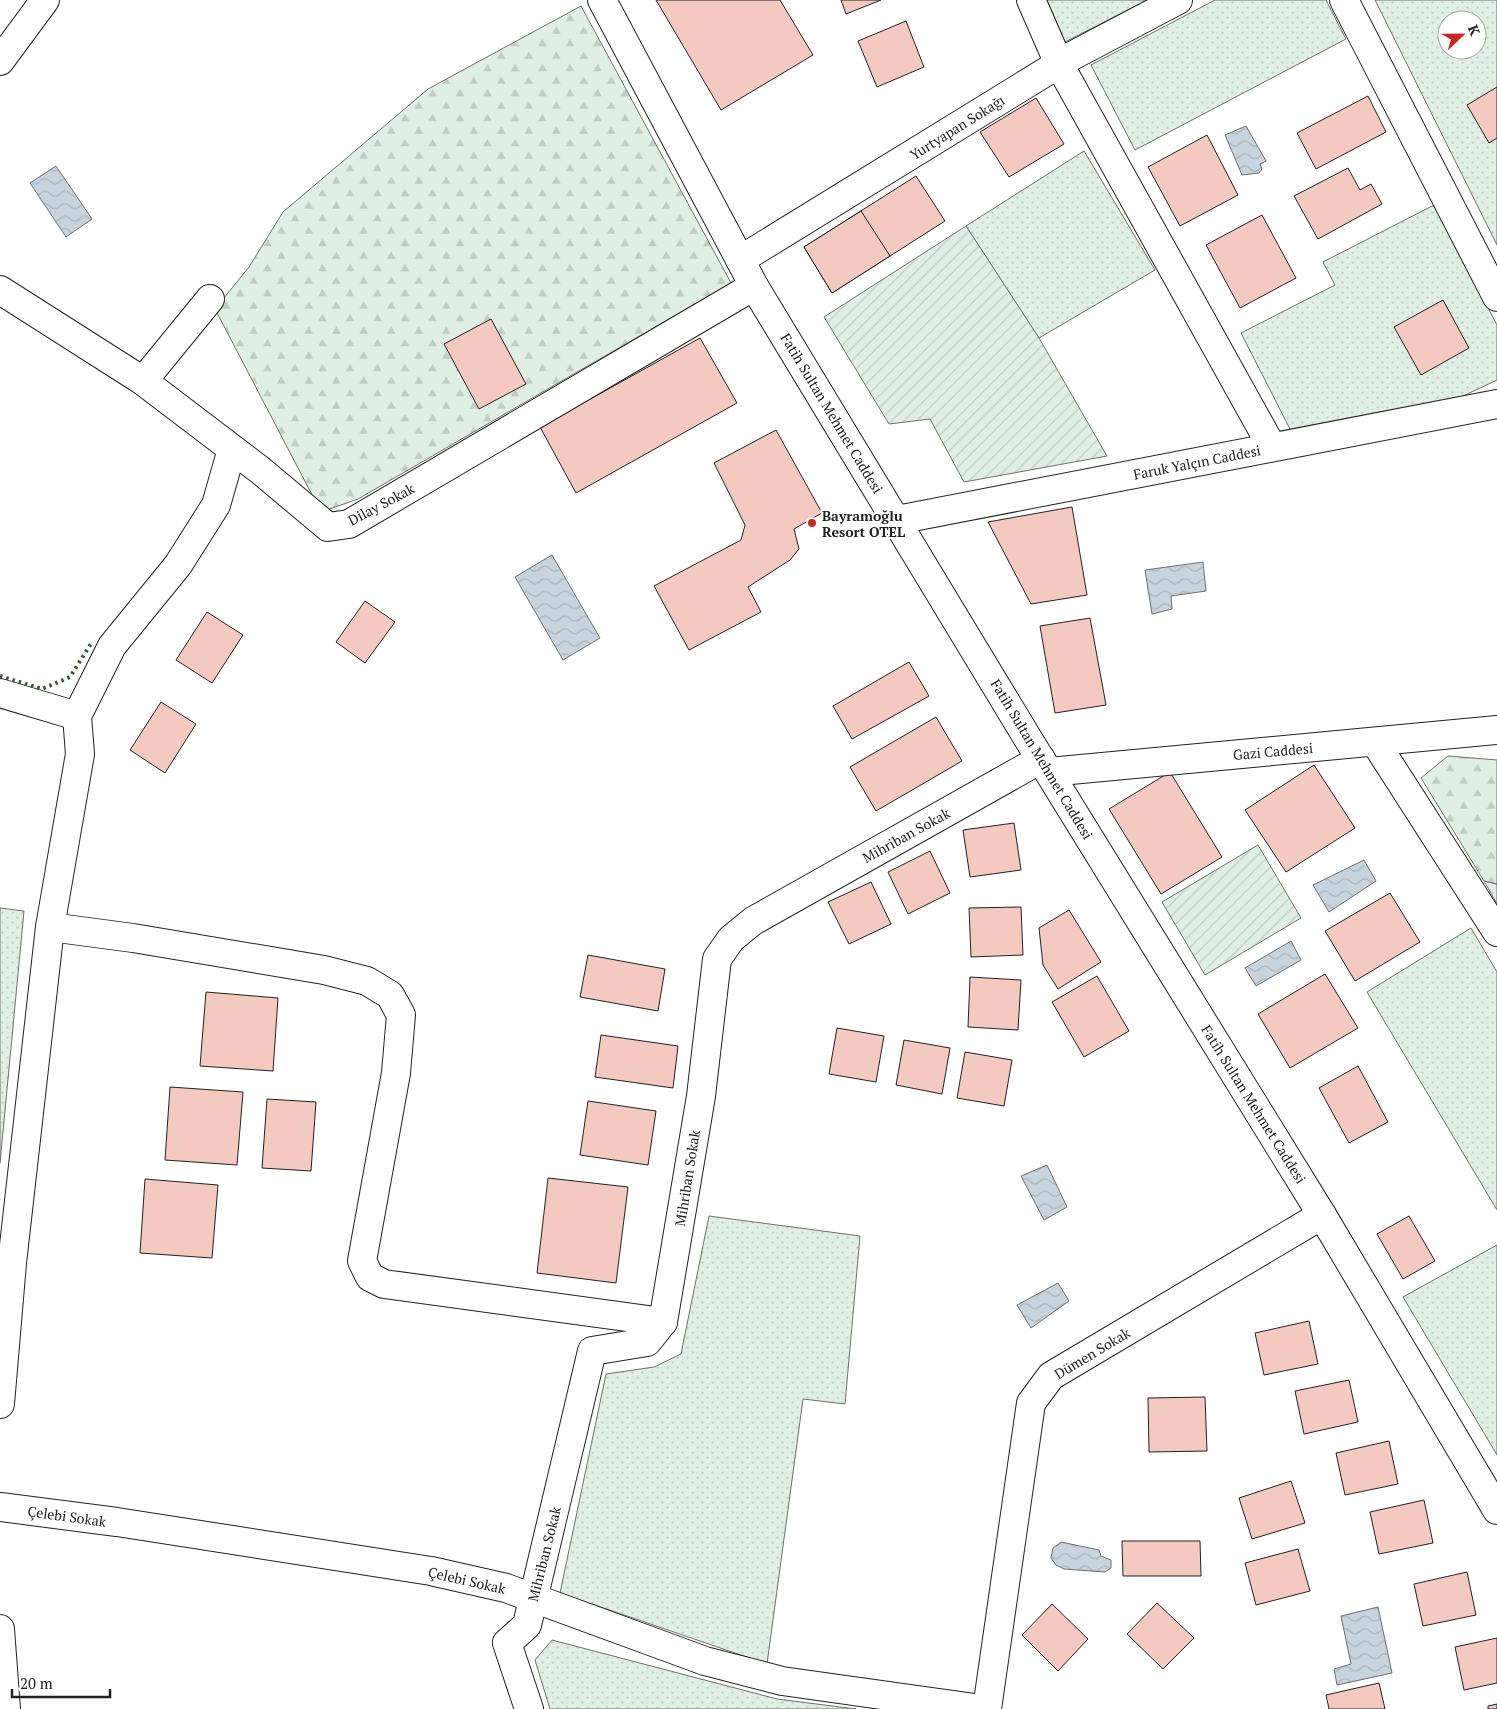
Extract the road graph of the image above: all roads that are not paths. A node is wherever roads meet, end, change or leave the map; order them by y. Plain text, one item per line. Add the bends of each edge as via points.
1 (46, 0) edge
2 (602, 0) edge
3 (1031, 0) edge
4 (1178, 0) edge
5 (1344, 0) edge
6 (0, 61) edge
7 (1059, 64) junction
8 (740, 260) junction
9 (754, 286) junction
10 (0, 290) edge
11 (1497, 297) edge
12 (210, 299) dead end
13 (143, 381) junction
14 (1497, 404) edge
15 (1272, 447) junction
16 (232, 449) junction
17 (897, 520) junction
18 (0, 693) edge
19 (77, 716) junction
20 (1497, 730) edge
21 (1375, 742) junction
22 (1045, 765) junction
23 (50, 927) junction
24 (1497, 932) edge
25 (1322, 1215) junction
26 (663, 1322) junction
27 (0, 1404) edge
28 (0, 1506) edge
29 (1497, 1510) edge
30 (534, 1600) junction
31 (0, 1629) edge
32 (6, 1709) edge
33 (529, 1709) edge
34 (982, 1709) edge
35 (987, 1709) edge

1 - 6 street
2 - 8 street, Fatih Sultan Mehmet Caddesi
3 - 7 street
4 - 7 street, Yurtyapan Sokağı
5 - 11 street
7 - 8 street, Yurtyapan Sokağı
7 - 15 street
8 - 9 street, Fatih Sultan Mehmet Caddesi
9 - 16 street, Dilay Sokak via 350,524 328,527
9 - 17 street, Fatih Sultan Mehmet Caddesi
10 - 13 street, Dilay Sokak
12 - 13 street
13 - 16 street, Dilay Sokak
14 - 15 street, Faruk Yalçın Caddesi
15 - 17 street, Faruk Yalçın Caddesi
16 - 19 street via 216,505 178,565 112,646
17 - 22 street, Fatih Sultan Mehmet Caddesi
18 - 19 street
19 - 23 street via 80,754
20 - 21 street, Gazi Caddesi
21 - 22 street, Gazi Caddesi
21 - 24 street
22 - 25 street, Fatih Sultan Mehmet Caddesi
22 - 26 street, Mihriban Sokak via 753,921 731,940 717,959 701,1096
23 - 26 street via 324,970 367,981 390,996 401,1015 396,1073 362,1262 370,1277 384,1284
23 - 27 street via 12,1263
25 - 29 street, Fatih Sultan Mehmet Caddesi
25 - 35 street, Dümen Sokak via 1051,1376 1031,1403
26 - 30 street, Mihriban Sokak via 647,1342 592,1351
28 - 30 street, Çelebi Sokak via 431,1571 506,1588
30 - 33 street, Mihriban Sokak via 527,1625 507,1643
30 - 34 street, Çelebi Sokak via 705,1662 782,1681
31 - 32 street

